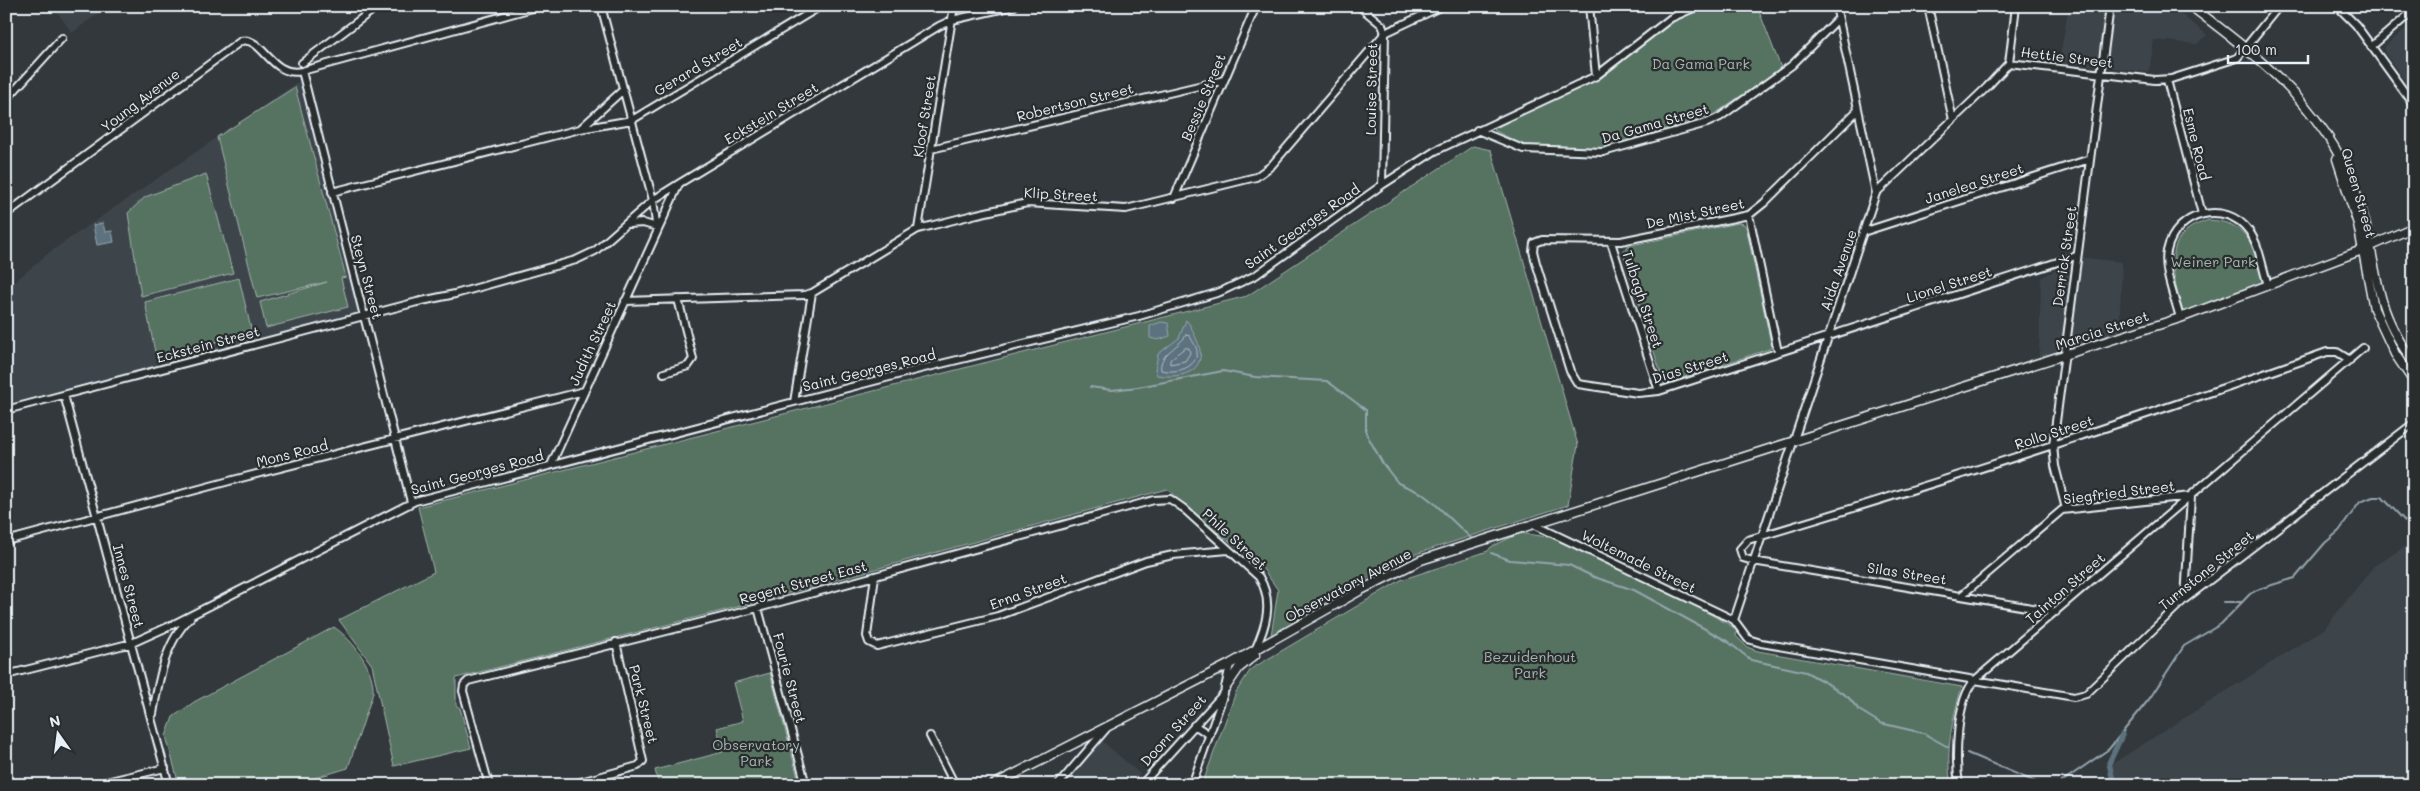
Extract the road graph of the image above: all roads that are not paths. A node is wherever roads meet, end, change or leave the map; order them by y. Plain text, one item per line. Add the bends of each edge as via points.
1 (378, 6) edge
2 (540, 6) edge
3 (601, 6) edge
4 (822, 6) edge
5 (954, 6) edge
6 (1014, 6) edge
7 (1256, 6) edge
8 (1359, 6) edge
9 (1442, 6) edge
10 (1589, 6) edge
11 (1698, 6) edge
12 (1836, 6) edge
13 (1928, 6) edge
14 (2016, 6) edge
15 (2110, 6) edge
16 (2191, 6) edge
17 (2279, 6) edge
18 (2336, 6) edge
19 (2414, 10) edge
20 (1838, 19) junction
21 (952, 20) junction
22 (1385, 33) junction
23 (62, 38) dead end
24 (2371, 47) junction
25 (2246, 49) junction
26 (302, 62) dead end
27 (2009, 63) junction
28 (302, 71) junction
29 (2101, 74) junction
30 (1596, 76) junction
31 (1224, 80) junction
32 (2167, 80) junction
33 (623, 90) junction
34 (6, 100) edge
35 (2414, 105) edge
36 (1858, 110) junction
37 (632, 120) junction
38 (1953, 120) junction
39 (580, 129) junction
40 (1478, 130) junction
41 (931, 149) junction
42 (2090, 159) junction
43 (680, 183) junction
44 (1382, 185) junction
45 (332, 192) junction
46 (1876, 193) junction
47 (1174, 198) junction
48 (654, 200) junction
49 (6, 214) edge
50 (2202, 214) junction
51 (1749, 215) junction
52 (628, 224) junction
53 (2414, 228) edge
54 (918, 229) junction
55 (657, 230) junction
56 (1866, 230) junction
57 (2389, 239) junction
58 (1611, 242) junction
59 (2366, 249) junction
60 (1533, 251) joint
61 (2076, 256) junction
62 (2374, 265) junction
63 (2268, 285) junction
64 (812, 293) junction
65 (678, 299) junction
66 (625, 301) junction
67 (364, 316) junction
68 (2180, 318) junction
69 (1828, 335) junction
70 (2363, 348) dead end
71 (1778, 352) junction
72 (2065, 354) junction
73 (2350, 360) junction
74 (2414, 364) edge
75 (664, 372) dead end
76 (2414, 382) edge
77 (584, 391) junction
78 (1659, 391) junction
79 (64, 394) junction
80 (794, 402) junction
81 (6, 410) edge
82 (2414, 423) edge
83 (396, 440) junction
84 (1793, 441) junction
85 (2053, 445) junction
86 (550, 465) junction
87 (2190, 496) junction
88 (1154, 500) joint
89 (411, 502) junction
90 (2066, 509) junction
91 (98, 518) junction
92 (1533, 524) junction
93 (1215, 537) junction
94 (1762, 537) junction
95 (6, 542) edge
96 (1228, 550) junction
97 (1207, 551) junction
98 (1753, 562) junction
99 (875, 576) junction
100 (1962, 595) junction
101 (2185, 599) junction
102 (758, 608) junction
103 (197, 612) junction
104 (2056, 612) junction
105 (1734, 620) junction
106 (616, 642) junction
107 (1270, 642) junction
108 (132, 643) junction
109 (1255, 651) junction
110 (1230, 664) junction
111 (6, 675) edge
112 (1975, 680) junction
113 (1225, 690) junction
114 (152, 718) junction
115 (1109, 725) junction
116 (1194, 725) junction
117 (1210, 735) junction
118 (930, 736) dead end
119 (165, 768) junction
120 (93, 785) edge
121 (169, 785) edge
122 (489, 785) edge
123 (570, 785) edge
124 (806, 785) edge
125 (955, 785) edge
126 (993, 785) edge
127 (1058, 785) edge
128 (1141, 785) edge
129 (1192, 785) edge
130 (1959, 785) edge

1 - 26 street
2 - 28 street
3 - 33 street
4 - 37 street, Gerard Street
5 - 21 street, Kloof Street
6 - 21 street, Eckstein Street
7 - 31 street, Bessie Street
8 - 22 street, Louise Street via 1382,25
9 - 22 street, Klip Street
10 - 30 street
11 - 30 street, Saint Georges Road via 1671,18
12 - 20 street, Aida Avenue
13 - 38 street
14 - 27 street
15 - 29 street, Derrick Street
16 - 25 main road, Queen Street
17 - 25 street, Hettie Street
18 - 24 street
19 - 24 street
20 - 36 street, Aida Avenue
20 - 40 street, Da Gama Street via 1787,69 1707,123 1604,152 1523,149
21 - 41 street, Kloof Street
21 - 43 street, Eckstein Street
22 - 44 street, Louise Street
22 - 47 street, Klip Street via 1265,172 1248,180
23 - 34 street
24 - 35 street
25 - 32 street, Hettie Street via 2231,62
25 - 59 main road, Queen Street via 2279,76 2333,145
27 - 29 street, Hettie Street
27 - 38 street, Hettie Street
28 - 45 street, Steyn Street
28 - 49 street, Young Avenue via 289,72 248,40 241,41
29 - 32 street, Hettie Street
29 - 42 street, Derrick Street
30 - 40 street, Saint Georges Road
31 - 41 street, Robertson Street
31 - 47 street, Bessie Street
32 - 50 street, Esme Road
33 - 37 street
33 - 39 street, Gerard Street
36 - 46 street, Aida Avenue
36 - 51 street, De Mist Street
37 - 39 street, Gerard Street
37 - 48 street
38 - 46 street, Hettie Street
39 - 45 street, Gerard Street
40 - 44 street, Saint Georges Road via 1436,151
41 - 54 street, Kloof Street
42 - 56 street, Janelea Street
42 - 61 street, Derrick Street
43 - 48 street, Eckstein Street
43 - 55 street, Judith Street
44 - 80 street, Saint Georges Road via 1256,275 1220,292 1139,316
45 - 67 street, Steyn Street
46 - 56 street, Aida Avenue
47 - 54 street, Klip Street via 1118,209 1020,204
48 - 52 street, Eckstein Street
48 - 55 street
50 - 63 street via 2224,214 2247,229 2256,244
50 - 68 street via 2177,230 2167,250 2168,270
51 - 58 street, De Mist Street
51 - 71 street
52 - 55 street via 643,223
52 - 67 street, Eckstein Street via 595,251 576,260
53 - 57 main road, Marcia Street
54 - 64 street, Klip Street
55 - 66 street, Judith Street
56 - 69 street, Aida Avenue
57 - 59 main road, Marcia Street
57 - 62 main road via 2377,252
58 - 60 street, De Mist Street via 1542,240 1534,243
58 - 78 street, Tulbagh Street
59 - 62 main road, Queen Street
59 - 63 main road, Marcia Street
59 - 76 main road, Queen Street via 2374,309 2395,354
60 - 78 street, Dias Street via 1570,371 1578,384 1638,393
61 - 69 street, Lionel Street
61 - 72 street, Derrick Street
62 - 74 main road, Queen Street via 2387,315
63 - 68 main road, Marcia Street
64 - 65 street, Klip Street
64 - 80 street
65 - 66 street, Klip Street
65 - 75 street via 693,359 688,366
66 - 77 street, Judith Street
67 - 79 street, Eckstein Street
67 - 83 street, Steyn Street
68 - 72 main road, Marcia Street
69 - 71 street, Dias Street
69 - 84 street, Aida Avenue
70 - 73 street, Tainton Street
71 - 78 street, Dias Street
72 - 84 main road, Marcia Street
72 - 85 street, Derrick Street
73 - 85 street, Rollo Street via 2337,352 2327,352
73 - 87 street, Tainton Street
77 - 83 street, Mons Road
77 - 86 street, Judith Street
79 - 81 street, Eckstein Street
79 - 91 street, Innes Street
80 - 86 street, Saint Georges Road
82 - 101 street, Turnstone Street
83 - 89 street, Steyn Street
83 - 91 street, Mons Road via 233,480
84 - 92 main road, Observatory Avenue
84 - 94 street, Aida Avenue
85 - 90 street, Derrick Street
85 - 94 street, Rollo Street
86 - 89 street, Saint Georges Road
87 - 90 street, Siegfried Street
87 - 101 street
87 - 104 street, Tainton Street
88 - 93 street, Phile Street via 1170,499
88 - 99 street, Regent Street East
89 - 103 street, Saint Georges Road
90 - 100 street, Siegfried Street via 2049,518
91 - 95 street, Mons Road
91 - 108 street, Innes Street
92 - 105 street, Woltemade Street
92 - 107 main road, Observatory Avenue via 1412,564
93 - 96 street, Phile Street
93 - 97 street
94 - 98 street, Aida Avenue
94 - 98 street via 1741,545 1743,558
96 - 97 street, Erna Street
96 - 109 street, Phile Street via 1252,569 1266,591 1266,624
97 - 99 street, Erna Street via 1146,561 998,616 886,645 869,642 867,630
98 - 100 street, Silas Street
98 - 105 street, Aida Avenue
99 - 102 street, Regent Street East
100 - 104 street, Silas Street
101 - 112 street, Turnstone Street via 2083,695 2068,696
102 - 106 street, Regent Street East
102 - 124 street, Fourie Street
103 - 108 street, Saint Georges Road
103 - 114 street via 183,626 166,658
104 - 112 street, Tainton Street
105 - 112 street via 1748,639 1761,643
106 - 122 street, Regent Street East via 464,685
106 - 123 street, Park Street via 644,754 642,764
107 - 109 main road, Observatory Avenue
107 - 113 main road via 1239,668
108 - 111 street, Saint Georges Road
108 - 114 street, Innes Street
109 - 110 main road, Observatory Avenue
110 - 113 street
110 - 115 main road, Observatory Avenue
112 - 130 street via 1968,691 1957,742
113 - 116 street, Doorn Street
113 - 117 street
114 - 119 street, Innes Street
115 - 126 main road, Observatory Avenue
115 - 127 street
116 - 117 street
116 - 128 street, Doorn Street
117 - 129 street
118 - 125 street
119 - 120 street
119 - 121 street, Innes Street

